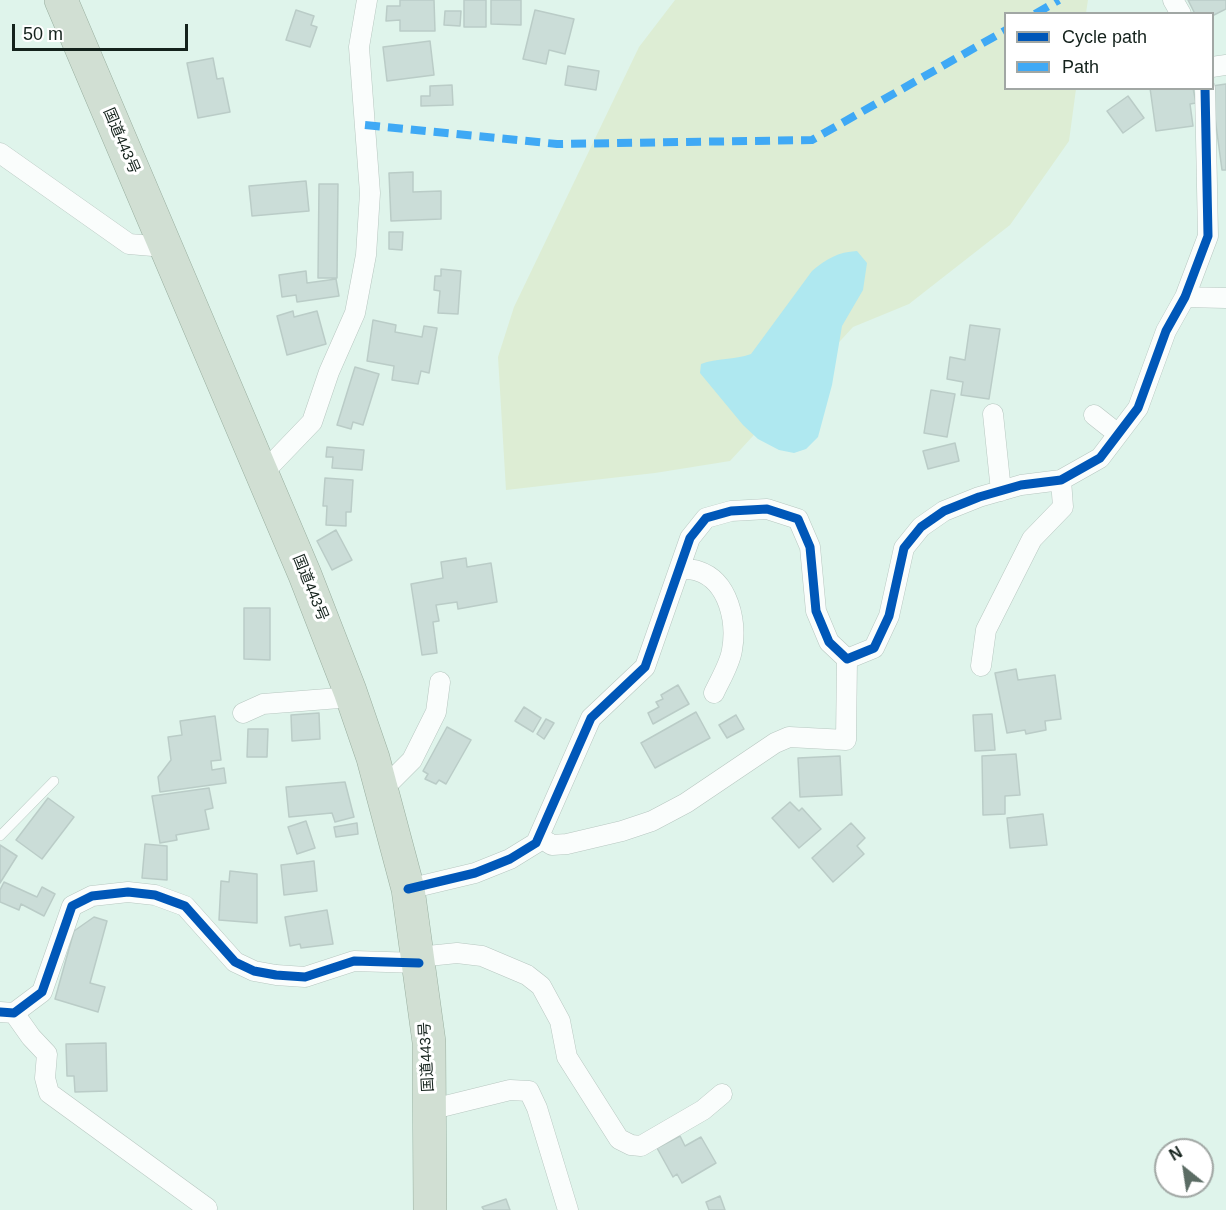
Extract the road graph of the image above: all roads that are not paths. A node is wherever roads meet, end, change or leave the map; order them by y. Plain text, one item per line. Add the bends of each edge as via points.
1 (61, 0) edge
2 (367, 0) edge
3 (1204, 90) edge
4 (0, 153) edge
5 (165, 247) junction
6 (1185, 297) junction
7 (1226, 298) edge
8 (993, 414) dead end
9 (1094, 415) dead end
10 (1118, 434) junction
11 (262, 473) junction
12 (1060, 480) junction
13 (1001, 491) junction
14 (680, 569) junction
15 (846, 659) junction
16 (981, 666) dead end
17 (440, 682) dead end
18 (714, 693) dead end
19 (352, 697) junction
20 (243, 713) dead end
21 (54, 781) dead end
22 (381, 791) junction
23 (0, 836) edge
24 (538, 837) junction
25 (408, 889) junction
26 (418, 960) junction
27 (7, 1013) edge
28 (722, 1094) dead end
29 (429, 1110) junction
30 (208, 1209) edge
31 (430, 1210) edge
32 (568, 1210) edge

1 - 5 highway, 国道443号
2 - 11 street via 359,47 370,193 366,255 355,313 312,422
3 - 6 street via 1208,236
4 - 5 street via 129,243
5 - 11 highway, 国道443号
6 - 7 street
6 - 10 street via 1166,331 1138,408
8 - 13 street
9 - 10 street
10 - 12 street via 1100,458
11 - 19 highway, 国道443号
12 - 13 street
12 - 16 street via 1063,507 1032,539 986,630
13 - 15 street via 944,511 921,528 904,548 889,616 874,648
14 - 15 street via 690,538 706,518 731,511 767,509 798,519 810,548 816,611 829,642
14 - 18 street via 699,571 716,582 734,622 732,652
14 - 24 street via 645,667 591,718
15 - 24 street via 846,740 789,737 652,821 567,844 552,845
17 - 22 street via 436,712 412,760
19 - 20 street via 263,704
19 - 22 highway, 国道443号
21 - 23 lane
22 - 25 highway, 国道443号
24 - 25 street via 536,843 510,859 484,870
25 - 26 highway, 国道443号
26 - 27 street via 354,962 305,977 254,971 235,962 185,906 156,895 128,892 92,896 72,906 42,992
26 - 28 street via 458,953 482,956 527,975 541,986 560,1021 567,1057 619,1139 631,1145 641,1146 703,1110
26 - 29 highway, 国道443号 via 429,1042
27 - 30 street via 47,1054 45,1078 49,1093
29 - 31 highway, 国道443号
29 - 32 street via 510,1090 528,1092 537,1108

